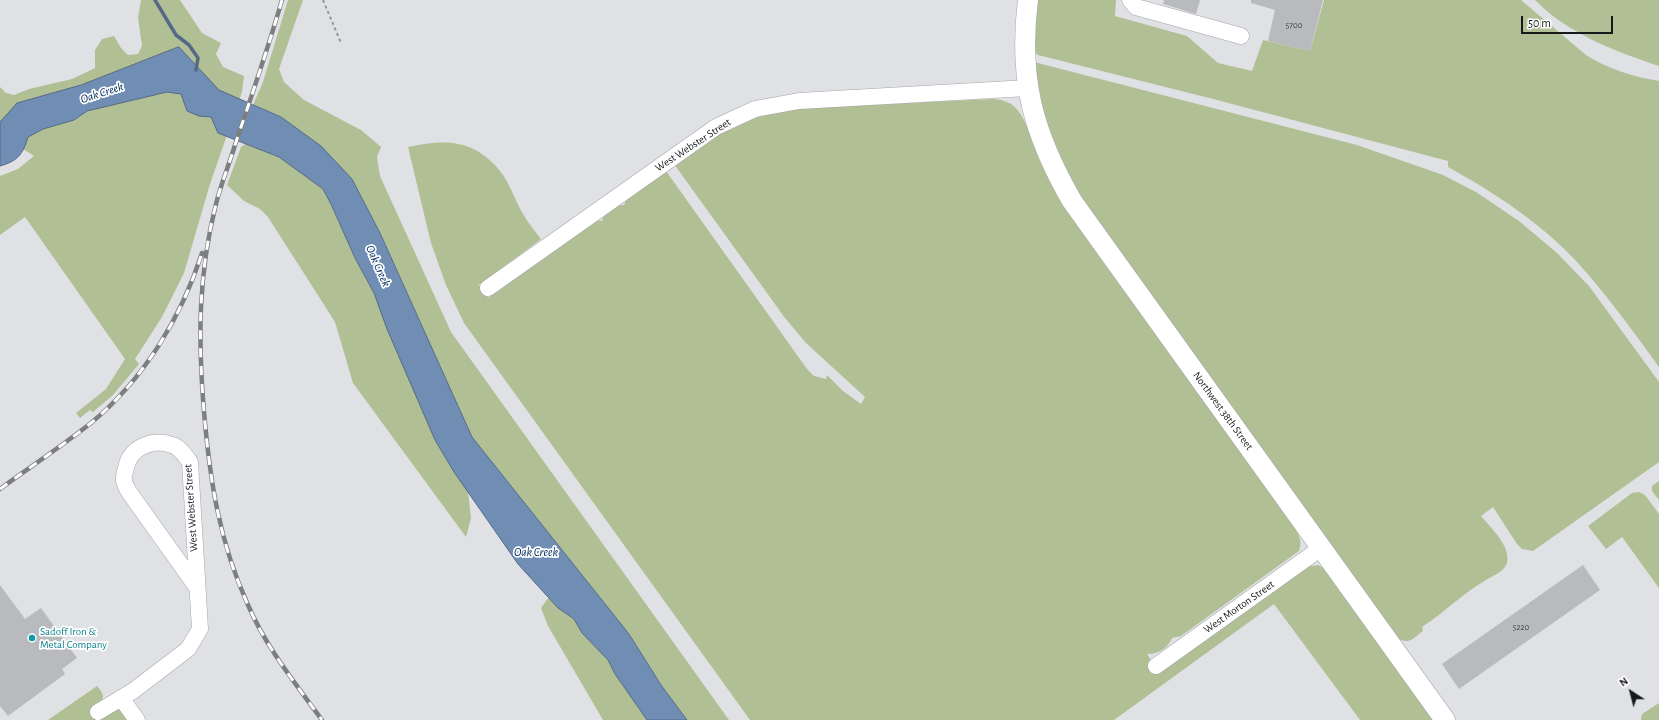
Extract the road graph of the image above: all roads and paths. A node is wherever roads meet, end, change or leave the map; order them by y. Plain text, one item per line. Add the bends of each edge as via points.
1 (323, 0) edge
2 (1028, 0) edge
3 (1130, 0) edge
4 (1241, 36) dead end
5 (341, 43) dead end
6 (1028, 88) junction
7 (488, 288) dead end
8 (1321, 548) junction
9 (196, 586) junction
10 (1156, 666) dead end
11 (121, 698) junction
12 (98, 712) dead end
13 (137, 720) edge
14 (1445, 720) edge

1 - 5 path
2 - 6 main road, Northwest 38th Street via 1024,52
3 - 4 street via 1136,7
6 - 7 street, West Webster Street via 800,101 755,109 704,136
6 - 8 main road, Northwest 38th Street via 1047,152 1072,201
8 - 10 street, West Morton Street
8 - 14 main road, Northwest 38th Street
9 - 9 street, West Webster Street via 123,480 127,462 138,448 149,443 173,445 190,462
9 - 11 street, West Webster Street via 200,618 200,630 196,639 188,649
11 - 12 street, West Webster Street
11 - 13 street

